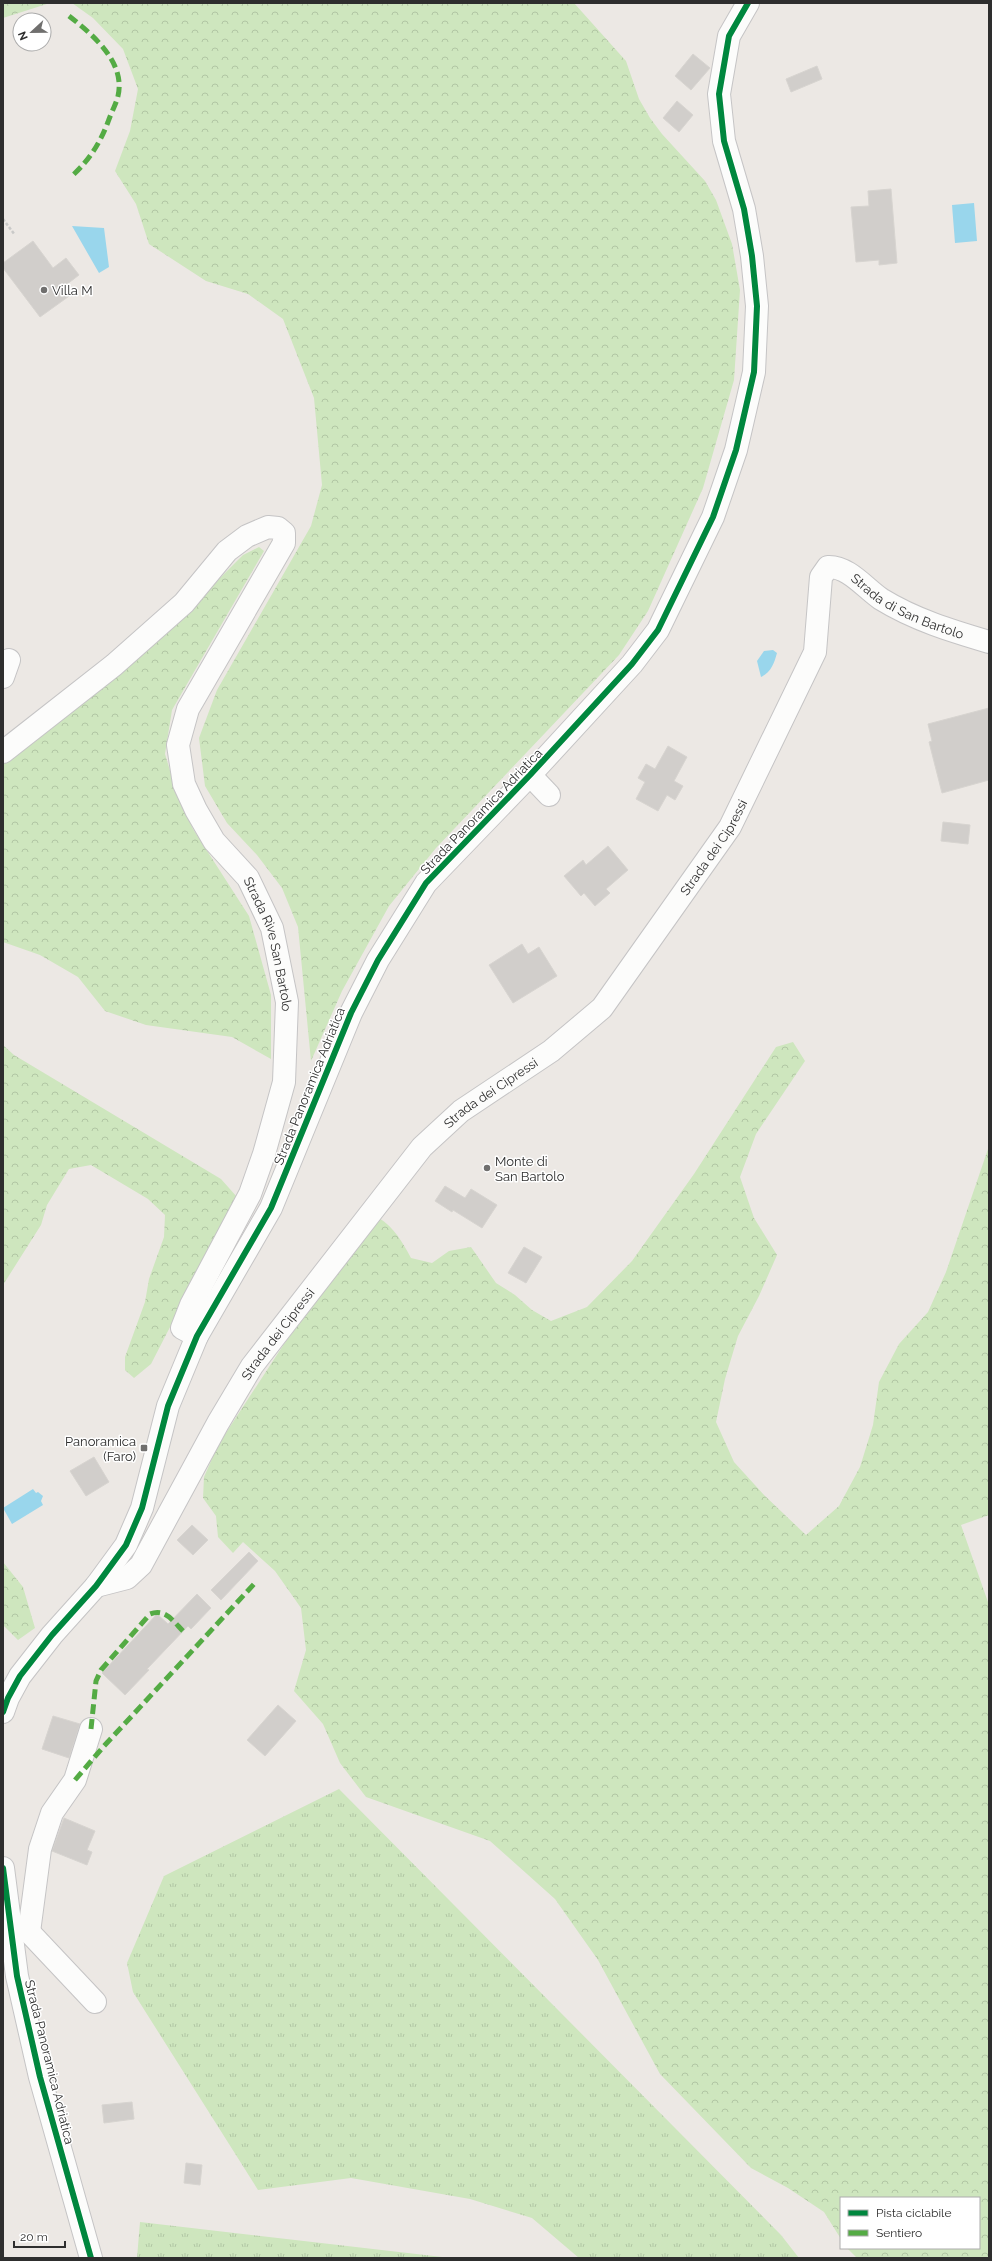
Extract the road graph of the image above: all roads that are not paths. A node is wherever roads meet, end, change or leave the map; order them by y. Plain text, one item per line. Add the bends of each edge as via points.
1 (748, 3) edge
2 (828, 567) joint
3 (989, 642) edge
4 (3, 752) edge
5 (530, 775) junction
6 (549, 795) dead end
7 (197, 1336) junction
8 (96, 1586) junction
9 (3, 1712) edge
10 (91, 1729) dead end
11 (3, 1868) edge
12 (19, 1929) junction
13 (95, 2002) dead end
14 (91, 2258) edge

1 - 5 street, Strada Panoramica Adriatica via 729,36 719,94 724,141 744,209 757,306 754,372 736,450 713,517 658,630 627,670
2 - 3 street, Strada di San Bartolo via 838,567 881,599 927,623
2 - 8 street, Strada dei Cipressi via 821,577 815,652 730,827 602,1008 551,1051 461,1111 422,1147 252,1366 141,1565 127,1578
4 - 7 street, Strada Rive San Bartolo via 114,665 184,603 227,551 248,536 268,527 278,528 284,533 284,543 271,568 188,709 178,745 184,784 196,810 214,841 248,878 272,928 287,1002 284,1082 250,1194 182,1328
5 - 6 street
5 - 7 street, Strada Panoramica Adriatica via 426,882 378,960 351,1013 271,1208
7 - 8 street, Strada Panoramica Adriatica via 168,1406 142,1508 126,1545
8 - 9 street, Strada Panoramica Adriatica via 52,1635 20,1676
10 - 12 street via 75,1780 52,1813
11 - 12 street, Strada Panoramica Adriatica
12 - 13 street
12 - 14 street, Strada Panoramica Adriatica via 17,1976 38,2069

